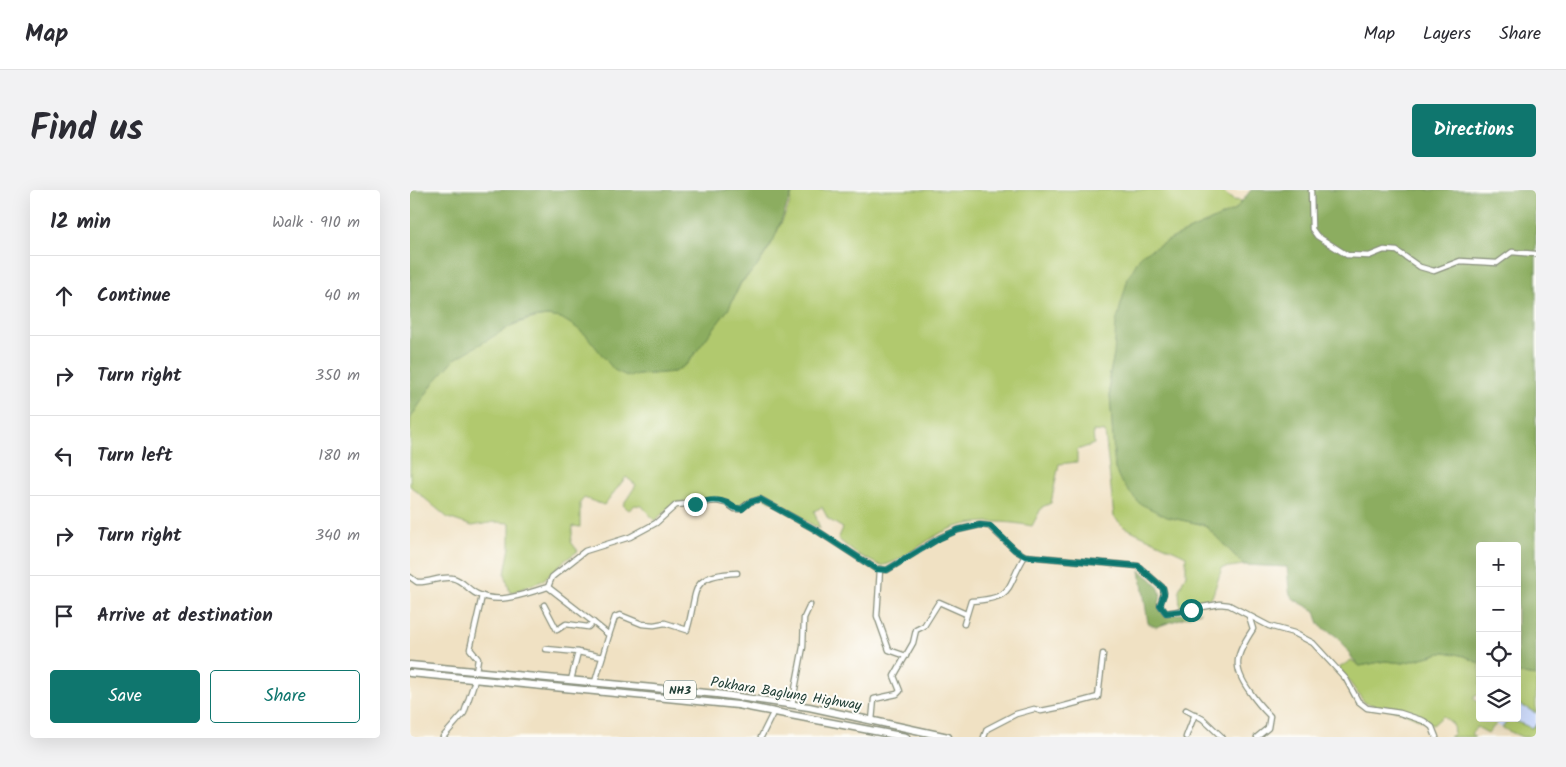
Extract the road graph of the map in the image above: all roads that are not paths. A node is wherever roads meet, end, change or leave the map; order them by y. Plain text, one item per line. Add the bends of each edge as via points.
1 (1311, 190) edge
2 (1536, 254) edge
3 (1025, 556) junction
4 (880, 569) junction
5 (736, 573) dead end
6 (410, 577) edge
7 (548, 587) junction
8 (482, 596) junction
9 (544, 605) dead end
10 (810, 605) dead end
11 (966, 614) junction
12 (1249, 616) junction
13 (593, 622) junction
14 (964, 624) dead end
15 (608, 635) junction
16 (546, 649) dead end
17 (578, 652) junction
18 (1103, 654) dead end
19 (906, 656) junction
20 (602, 657) junction
21 (410, 665) edge
22 (476, 671) junction
23 (410, 673) edge
24 (475, 680) junction
25 (571, 680) junction
26 (595, 682) junction
27 (792, 705) junction
28 (774, 710) junction
29 (1186, 710) dead end
30 (1195, 714) junction
31 (872, 721) junction
32 (443, 737) edge
33 (761, 737) edge
34 (906, 737) edge
35 (948, 737) edge
36 (984, 737) edge
37 (1186, 737) edge
38 (1222, 737) edge
39 (1257, 737) edge
40 (1436, 737) edge

1 - 2 street via 1312,229 1317,236 1347,255 1369,256 1384,250 1397,250 1420,267 1434,271 1460,261 1496,263 1512,252
3 - 4 street via 990,526 980,525 958,530 899,564 887,570
3 - 11 street via 1006,593 971,601
3 - 12 street via 1138,566 1163,588 1160,605 1166,613 1220,604 1229,605
4 - 7 street via 866,564 765,501 754,500 742,509 735,509 726,503 710,501 676,504 656,523 630,537 585,551 552,577
4 - 19 street via 878,624 889,650
5 - 15 street via 705,579 696,588 687,630 666,622 642,624 620,615 615,617
6 - 8 street via 417,582 450,578 462,581 468,589
7 - 8 street via 508,598
7 - 13 street
8 - 22 street via 470,649 478,659
9 - 13 street via 557,630 566,624 588,627
10 - 27 street via 804,618 803,648
11 - 14 street
11 - 19 street via 939,602 924,626 916,630
12 - 39 street via 1253,629 1240,650 1237,668 1243,684 1270,716 1268,728
12 - 40 street via 1313,643 1367,708 1424,721 1432,727
13 - 15 street
15 - 20 street
16 - 17 street
17 - 20 street
17 - 25 street
18 - 36 street via 1098,697 1016,714 987,729
19 - 31 street via 894,676 900,691 874,699
20 - 26 street
21 - 22 highway, Pokhara Baglung Highway / NH3
22 - 25 highway, Pokhara Baglung Highway / NH3
23 - 24 highway, Pokhara Baglung Highway
24 - 28 highway, Pokhara Baglung Highway via 666,696
24 - 32 street via 464,713
25 - 26 highway, Pokhara Baglung Highway / NH3
26 - 27 highway, Pokhara Baglung Highway / NH3
27 - 31 highway, Pokhara Baglung Highway / NH3
28 - 33 street
28 - 34 highway, Pokhara Baglung Highway
29 - 30 street
30 - 37 street
30 - 38 street
31 - 35 highway, Pokhara Baglung Highway / NH3

